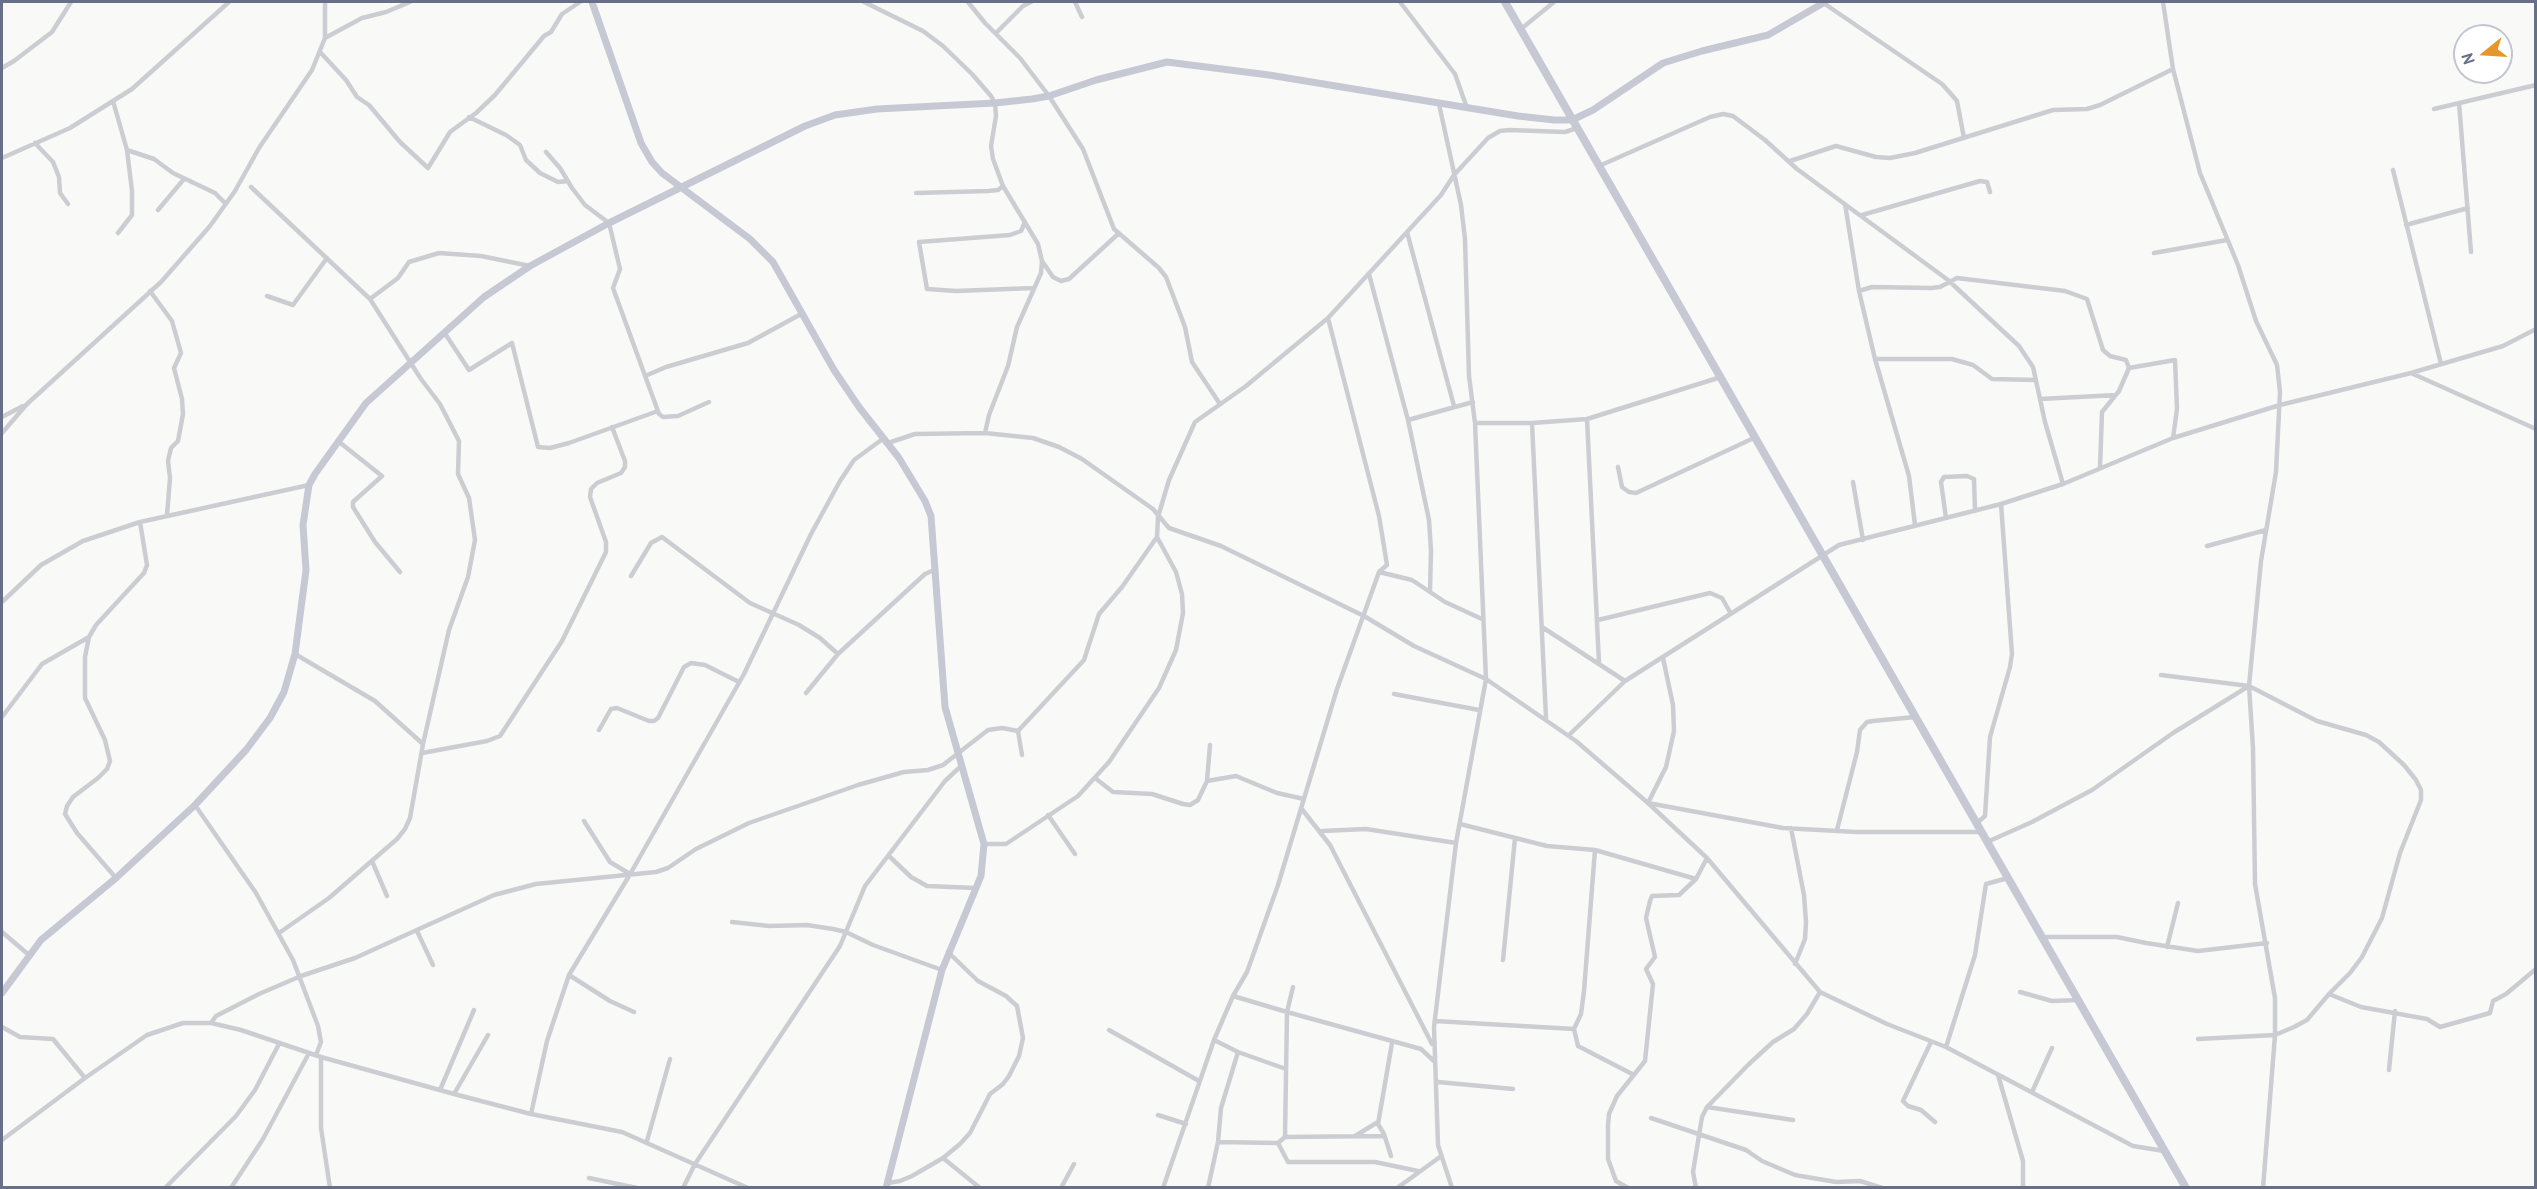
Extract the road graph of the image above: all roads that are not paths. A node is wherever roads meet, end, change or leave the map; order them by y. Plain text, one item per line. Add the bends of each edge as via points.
1 (71, 2) edge
2 (229, 2) edge
3 (326, 2) edge
4 (410, 2) edge
5 (580, 2) edge
6 (592, 2) edge
7 (864, 2) edge
8 (968, 2) edge
9 (1031, 2) edge
10 (1075, 2) edge
11 (1400, 2) edge
12 (1505, 2) edge
13 (1554, 2) edge
14 (1823, 2) edge
15 (2163, 2) edge
16 (1082, 17) dead end
17 (1521, 29) junction
18 (996, 33) junction
19 (325, 38) junction
20 (320, 52) junction
21 (2, 68) edge
22 (2173, 69) junction
23 (2535, 85) edge
24 (1049, 96) junction
25 (112, 101) junction
26 (995, 103) junction
27 (2459, 103) junction
28 (1439, 104) junction
29 (1467, 108) junction
30 (2434, 109) dead end
31 (469, 117) junction
32 (1572, 120) junction
33 (1577, 128) junction
34 (1964, 138) junction
35 (34, 143) junction
36 (127, 150) junction
37 (546, 152) dead end
38 (2, 158) edge
39 (1790, 161) junction
40 (1599, 166) junction
41 (2393, 170) dead end
42 (1454, 175) junction
43 (184, 178) junction
44 (568, 181) junction
45 (680, 186) junction
46 (1003, 186) junction
47 (251, 187) dead end
48 (1990, 192) dead end
49 (916, 193) dead end
50 (68, 204) dead end
51 (226, 204) junction
52 (1845, 204) junction
53 (2468, 208) junction
54 (158, 210) dead end
55 (1862, 215) junction
56 (1025, 222) junction
57 (609, 223) junction
58 (2406, 225) junction
59 (1407, 232) junction
60 (118, 233) dead end
61 (1118, 234) junction
62 (2227, 240) junction
63 (2471, 252) dead end
64 (2154, 253) dead end
65 (327, 258) junction
66 (1042, 261) junction
67 (530, 266) junction
68 (1369, 274) junction
69 (1948, 280) junction
70 (1034, 288) junction
71 (150, 291) junction
72 (1859, 291) junction
73 (267, 296) dead end
74 (370, 299) junction
75 (803, 313) junction
76 (1329, 318) junction
77 (2535, 329) edge
78 (444, 332) junction
79 (1875, 359) junction
80 (410, 362) junction
81 (2441, 364) junction
82 (2129, 368) junction
83 (2411, 373) junction
84 (645, 376) junction
85 (1721, 377) junction
86 (2036, 380) junction
87 (2116, 395) junction
88 (2040, 399) junction
89 (709, 402) dead end
90 (1473, 402) junction
91 (27, 404) junction
92 (1220, 404) junction
93 (2280, 405) junction
94 (1454, 406) junction
95 (657, 411) junction
96 (2, 417) edge
97 (1587, 419) junction
98 (1408, 420) junction
99 (1475, 423) junction
100 (1532, 423) junction
101 (612, 427) junction
102 (2535, 429) edge
103 (2, 433) edge
104 (985, 433) junction
105 (1756, 437) junction
106 (2173, 438) junction
107 (338, 441) junction
108 (886, 441) junction
109 (1618, 467) dead end
110 (2100, 468) junction
111 (1853, 483) dead end
112 (2063, 484) junction
113 (309, 485) junction
114 (2001, 504) junction
115 (1974, 511) junction
116 (167, 515) junction
117 (1158, 517) junction
118 (1946, 518) junction
119 (140, 522) junction
120 (1915, 525) junction
121 (2266, 530) junction
122 (1157, 537) junction
123 (1863, 540) junction
124 (2207, 546) dead end
125 (1822, 555) junction
126 (937, 569) junction
127 (400, 572) dead end
128 (1379, 572) junction
129 (631, 576) dead end
130 (1430, 591) junction
131 (2, 602) edge
132 (1731, 614) junction
133 (773, 615) junction
134 (1364, 616) junction
135 (1482, 619) junction
136 (1598, 620) junction
137 (1542, 627) junction
138 (88, 638) junction
139 (295, 654) junction
140 (838, 654) junction
141 (1663, 658) junction
142 (1599, 663) junction
143 (2161, 675) dead end
144 (1486, 679) junction
145 (1625, 681) junction
146 (739, 682) junction
147 (2248, 687) junction
148 (806, 693) dead end
149 (1394, 694) dead end
150 (1479, 710) junction
151 (2, 717) edge
152 (1915, 717) junction
153 (1546, 718) junction
154 (599, 730) dead end
155 (1018, 731) junction
156 (1569, 735) junction
157 (423, 744) junction
158 (1210, 745) dead end
159 (422, 753) junction
160 (958, 755) junction
161 (1022, 755) dead end
162 (961, 766) junction
163 (1095, 778) junction
164 (1207, 781) junction
165 (1304, 799) junction
166 (1648, 803) junction
167 (195, 805) junction
168 (1301, 808) junction
169 (1048, 816) junction
170 (584, 821) dead end
171 (1977, 823) junction
172 (1460, 824) junction
173 (1791, 828) junction
174 (1837, 830) junction
175 (1322, 831) junction
176 (1982, 832) junction
177 (1515, 838) junction
178 (1987, 842) junction
179 (1456, 843) junction
180 (984, 844) junction
181 (1595, 850) junction
182 (1075, 854) dead end
183 (889, 856) junction
184 (1707, 858) junction
185 (372, 861) junction
186 (629, 875) junction
187 (116, 878) junction
188 (2008, 878) junction
189 (1696, 879) junction
190 (976, 888) junction
191 (387, 896) dead end
192 (2178, 903) dead end
193 (732, 922) dead end
194 (2, 932) edge
195 (417, 932) junction
196 (846, 932) junction
197 (279, 933) junction
198 (2043, 937) junction
199 (2266, 943) junction
200 (2167, 947) junction
201 (948, 952) junction
202 (29, 955) junction
203 (1503, 960) dead end
204 (1795, 964) junction
205 (433, 965) dead end
206 (2535, 969) edge
207 (942, 970) junction
208 (569, 975) junction
209 (301, 976) junction
210 (1293, 987) dead end
211 (1820, 992) junction
212 (2020, 992) dead end
213 (2, 993) edge
214 (2329, 993) junction
215 (1233, 996) junction
216 (2079, 1000) junction
217 (474, 1010) dead end
218 (2395, 1011) junction
219 (634, 1012) dead end
220 (1287, 1012) junction
221 (1435, 1021) junction
222 (211, 1023) junction
223 (2, 1027) edge
224 (1574, 1029) junction
225 (1109, 1030) dead end
226 (489, 1035) dead end
227 (2275, 1035) junction
228 (2198, 1039) dead end
229 (1214, 1040) junction
230 (1931, 1042) junction
231 (1392, 1043) junction
232 (279, 1044) junction
233 (1434, 1046) junction
234 (1946, 1047) junction
235 (2052, 1048) dead end
236 (1238, 1052) junction
237 (309, 1053) junction
238 (319, 1056) junction
239 (670, 1059) dead end
240 (1434, 1061) junction
241 (1286, 1069) junction
242 (2389, 1070) dead end
243 (1634, 1075) junction
244 (1998, 1075) junction
245 (85, 1078) junction
246 (1199, 1081) junction
247 (1438, 1082) junction
248 (1513, 1089) dead end
249 (440, 1090) junction
250 (2032, 1092) junction
251 (454, 1094) junction
252 (1707, 1107) junction
253 (531, 1114) junction
254 (1158, 1115) dead end
255 (1651, 1118) dead end
256 (1793, 1120) dead end
257 (1378, 1122) junction
258 (1935, 1122) dead end
259 (1186, 1124) junction
260 (1699, 1134) junction
261 (1384, 1136) junction
262 (1285, 1137) junction
263 (1353, 1138) junction
264 (2, 1140) edge
265 (647, 1141) junction
266 (1218, 1142) junction
267 (1278, 1143) junction
268 (2164, 1151) junction
269 (1391, 1156) dead end
270 (1440, 1156) junction
271 (943, 1158) junction
272 (695, 1164) junction
273 (1074, 1164) dead end
274 (1418, 1171) junction
275 (589, 1178) dead end
276 (1848, 1181) junction
277 (887, 1185) edge
278 (165, 1188) edge
279 (231, 1188) edge
280 (330, 1188) edge
281 (637, 1188) edge
282 (684, 1188) edge
283 (748, 1188) edge
284 (980, 1188) edge
285 (1061, 1188) edge
286 (1163, 1188) edge
287 (1208, 1188) edge
288 (1397, 1188) edge
289 (1452, 1188) edge
290 (1628, 1188) edge
291 (1696, 1188) edge
292 (1847, 1188) edge
293 (1882, 1188) edge
294 (2023, 1188) edge
295 (2186, 1188) edge
296 (2263, 1188) edge

1 - 21 street via 52,32
2 - 25 street via 153,72
3 - 19 street
4 - 19 street via 362,18
5 - 31 street via 562,14 508,80
6 - 45 street via 641,143 662,173
7 - 26 street via 923,31 944,46
8 - 18 street
9 - 18 street
10 - 16 street
11 - 29 street via 1455,74
12 - 17 main road
13 - 17 street
14 - 32 street via 1768,35 1663,63
14 - 34 street via 1947,89 1957,101
15 - 22 street
17 - 32 main road
18 - 24 street
19 - 20 street
20 - 31 street via 357,97 428,168 450,132
20 - 51 street
22 - 34 street via 2100,105 2054,110
22 - 62 street via 2200,173
23 - 27 street
24 - 26 street
24 - 28 street via 1167,62
24 - 61 street via 1083,148
25 - 35 street via 70,128
25 - 36 street
26 - 45 street via 835,115
26 - 46 street via 991,146
27 - 30 street
27 - 53 street
28 - 29 street
28 - 42 street
29 - 32 street
31 - 44 street via 520,145 526,160 540,173 558,182
32 - 33 main road
33 - 40 main road
33 - 42 street via 1565,132 1500,131 1488,138
34 - 39 street via 1890,158 1836,146
35 - 38 street
35 - 50 street via 53,162 60,193
36 - 43 street via 154,159
36 - 60 street via 132,215
37 - 44 street
39 - 40 street via 1733,116 1723,114
39 - 52 street
40 - 85 main road
41 - 58 street
42 - 59 street
42 - 90 street via 1465,238
43 - 51 street via 215,193
43 - 54 street
44 - 57 street via 585,205
45 - 57 street
45 - 75 street via 750,239 773,262
46 - 49 street via 988,191
46 - 56 street
47 - 65 street
48 - 55 street via 1987,182 1980,181
51 - 71 street via 173,270
52 - 55 street
52 - 72 street
53 - 58 street
53 - 63 street
55 - 69 street
56 - 66 street via 1038,244
56 - 70 street via 1021,231 1010,235 919,242 927,290
57 - 67 street
57 - 84 street via 620,269 613,288
58 - 81 street
59 - 68 street
59 - 94 street
61 - 66 street via 1069,279 1053,277
61 - 92 street via 1166,277 1185,327 1192,362
62 - 64 street
62 - 93 street via 2256,321 2277,365
65 - 73 street via 293,305
65 - 74 street
66 - 70 street
67 - 74 street via 482,256 438,253 409,262 398,278
67 - 78 street via 484,297
68 - 76 street
68 - 98 street
69 - 72 street via 1940,287 1872,287
69 - 82 street via 1964,278 2065,291 2087,299 2103,350 2126,360
69 - 86 street via 2019,346 2033,367
70 - 104 street via 1017,327
71 - 91 street
71 - 116 street via 172,321 181,353 174,368 183,414 178,441 171,448 168,461
72 - 79 street
74 - 80 street
75 - 84 street via 748,343
75 - 108 street via 834,370
76 - 92 street
76 - 128 street via 1385,545 1387,565
77 - 81 street via 2503,346
78 - 80 street
78 - 101 street via 469,370 512,343 538,447 569,443
79 - 86 street via 1952,359 1973,365 1992,379
79 - 120 street via 1909,476
80 - 107 street via 366,403
80 - 157 street via 435,396 459,441 458,474 469,498 475,540
81 - 83 street
82 - 87 street
82 - 106 street via 2175,360 2177,409
83 - 93 street
83 - 102 street
84 - 95 street
85 - 97 street
85 - 105 main road
86 - 88 street
87 - 88 street
87 - 110 street via 2102,412
88 - 112 street
89 - 95 street via 678,416 663,417
90 - 94 street
90 - 99 street
91 - 96 street
91 - 103 street
92 - 117 street via 1195,422 1169,480
93 - 106 street
93 - 121 street via 2276,472
94 - 98 street
95 - 101 street
97 - 100 street
97 - 136 street
98 - 130 street via 1429,520
99 - 100 street
99 - 135 street
100 - 137 street
101 - 159 street via 625,467 621,473 597,483 590,497 606,552 562,641 500,736
104 - 108 street via 915,434
104 - 117 street via 1033,438 1059,447 1153,509
105 - 109 street via 1636,493 1622,487
105 - 125 main road
106 - 110 street
107 - 113 street
107 - 127 street via 382,476 352,507
108 - 126 street via 931,516
108 - 133 street via 854,460 840,481
110 - 112 street
111 - 123 street
112 - 114 street
113 - 116 street
113 - 139 street via 303,525 306,570
114 - 115 street
114 - 171 street via 2012,654 1990,737 1984,816
115 - 118 street
115 - 118 street via 1974,479 1944,477 1941,482
116 - 119 street
117 - 122 street
117 - 134 street via 1169,528 1221,546
118 - 120 street
119 - 131 street via 83,541 41,565
119 - 138 street via 147,565 144,573
120 - 123 street
121 - 124 street
121 - 147 street
122 - 155 street via 1099,614 1084,660
122 - 163 street via 1174,566 1182,594 1179,642 1149,703
123 - 125 street via 1839,545
125 - 132 street
125 - 152 main road
126 - 140 street via 925,574
126 - 160 street via 943,691
128 - 130 street via 1412,580
128 - 134 street
129 - 133 street via 651,543 662,537 750,603
130 - 135 street
132 - 136 street via 1722,598 1710,593
132 - 141 street
133 - 140 street via 799,625
133 - 146 street
134 - 144 street via 1414,646
134 - 165 street
135 - 144 street
136 - 142 street
137 - 142 street
137 - 153 street
138 - 151 street via 42,664
138 - 187 street via 85,698 105,740 110,761 98,778 73,797 65,814 76,833
139 - 157 street via 375,701
139 - 167 street via 284,692 270,718
140 - 148 street
141 - 145 street
141 - 166 street via 1674,731 1666,766
142 - 145 street
143 - 147 street
144 - 150 street
144 - 153 street
145 - 156 street
146 - 154 street via 705,665 691,663 684,668 654,721 611,708
146 - 186 street
147 - 178 street via 2092,789
147 - 199 street via 2255,884
147 - 214 street via 2317,721 2379,742 2404,765 2421,790 2382,918 2362,957
149 - 150 street
150 - 172 street
152 - 171 main road
152 - 174 street via 1867,722 1860,730
153 - 156 street
155 - 160 street via 988,730
155 - 161 street
156 - 166 street
157 - 159 street
158 - 164 street
159 - 185 street via 405,829
160 - 162 street
160 - 186 street via 928,770 904,772 858,785 749,823 696,849 668,868
162 - 180 street
162 - 183 street via 945,781
163 - 164 street via 1113,792 1143,793 1190,805 1198,800
163 - 169 street
164 - 165 street via 1236,776
165 - 168 street
166 - 173 street
166 - 184 street
167 - 187 street
167 - 197 street
168 - 175 street
168 - 215 street via 1247,972
169 - 180 street via 1006,844
169 - 182 street
170 - 186 street via 610,862
171 - 176 main road
172 - 177 street
172 - 179 street
173 - 174 street
173 - 204 street via 1806,922 1805,939
174 - 176 street
175 - 179 street via 1366,829
175 - 233 street
176 - 178 main road
177 - 181 street via 1547,846
177 - 203 street
178 - 188 main road
179 - 221 street
180 - 190 street
181 - 189 street
181 - 224 street via 1584,991
183 - 190 street via 927,886
183 - 196 street via 865,886
184 - 189 street
184 - 204 street
185 - 191 street
185 - 197 street
186 - 195 street via 536,884 494,895
186 - 208 street
187 - 202 street via 63,920
188 - 198 main road
188 - 234 street via 1986,884 1975,955
189 - 243 street via 1679,895 1652,897 1650,901 1646,918 1655,957 1646,969 1653,984 1645,1061
190 - 201 street
192 - 200 street
193 - 196 street via 807,925
194 - 202 street
195 - 205 street
195 - 209 street
196 - 207 street
196 - 272 street
197 - 209 street
198 - 200 street via 2117,937
198 - 216 main road
199 - 200 street via 2199,951
199 - 227 street via 2275,998
201 - 207 street
201 - 271 street via 978,981 1017,1006 1023,1038 1009,1076 987,1099 970,1133
202 - 213 street
204 - 211 street
206 - 218 street via 2493,1001 2490,1013 2470,1019 2440,1027 2427,1019
207 - 277 street
208 - 219 street
208 - 253 street via 547,1041
209 - 222 street via 229,1009
209 - 238 street via 318,1026
210 - 220 street
211 - 230 street
211 - 252 street via 1794,1029 1773,1042
212 - 216 street via 2052,1001
214 - 218 street via 2361,1007
214 - 227 street via 2307,1020
215 - 220 street
215 - 229 street
216 - 268 main road
217 - 249 street
218 - 242 street
220 - 231 street
220 - 241 street
221 - 224 street
221 - 233 street
222 - 232 street
222 - 245 street via 163,1028
223 - 245 street via 20,1037 53,1039
224 - 243 street via 1578,1046
225 - 246 street
226 - 251 street
227 - 228 street
227 - 296 street
229 - 236 street
229 - 246 street
230 - 234 street
230 - 258 street via 1903,1101
231 - 240 street via 1421,1049
231 - 257 street
232 - 237 street
232 - 278 street via 236,1116
233 - 240 street
234 - 244 street
235 - 250 street
236 - 241 street
236 - 266 street via 1221,1108
237 - 238 street
237 - 279 street via 263,1139
238 - 249 street
238 - 280 street via 321,1128
239 - 265 street
240 - 247 street
241 - 262 street
243 - 290 street via 1617,1096 1608,1125 1608,1159 1616,1181
244 - 250 street
244 - 294 street via 2023,1161
245 - 264 street
246 - 259 street
247 - 248 street
247 - 270 street
249 - 251 street
250 - 268 street via 2133,1146
251 - 253 street
252 - 256 street
252 - 260 street
253 - 265 street via 622,1132
254 - 259 street
255 - 260 street
257 - 261 street
257 - 263 street
259 - 286 street
260 - 276 street via 1746,1150 1795,1175
260 - 291 street via 1693,1172
261 - 263 street
261 - 269 street
262 - 263 street
262 - 267 street
265 - 272 street
266 - 267 street
266 - 287 street
267 - 274 street via 1288,1162 1376,1162
268 - 295 main road
270 - 274 street
270 - 289 street
271 - 277 street
271 - 284 street
272 - 282 street
272 - 283 street
273 - 285 street
274 - 288 street
275 - 281 street
276 - 292 street
276 - 293 street

